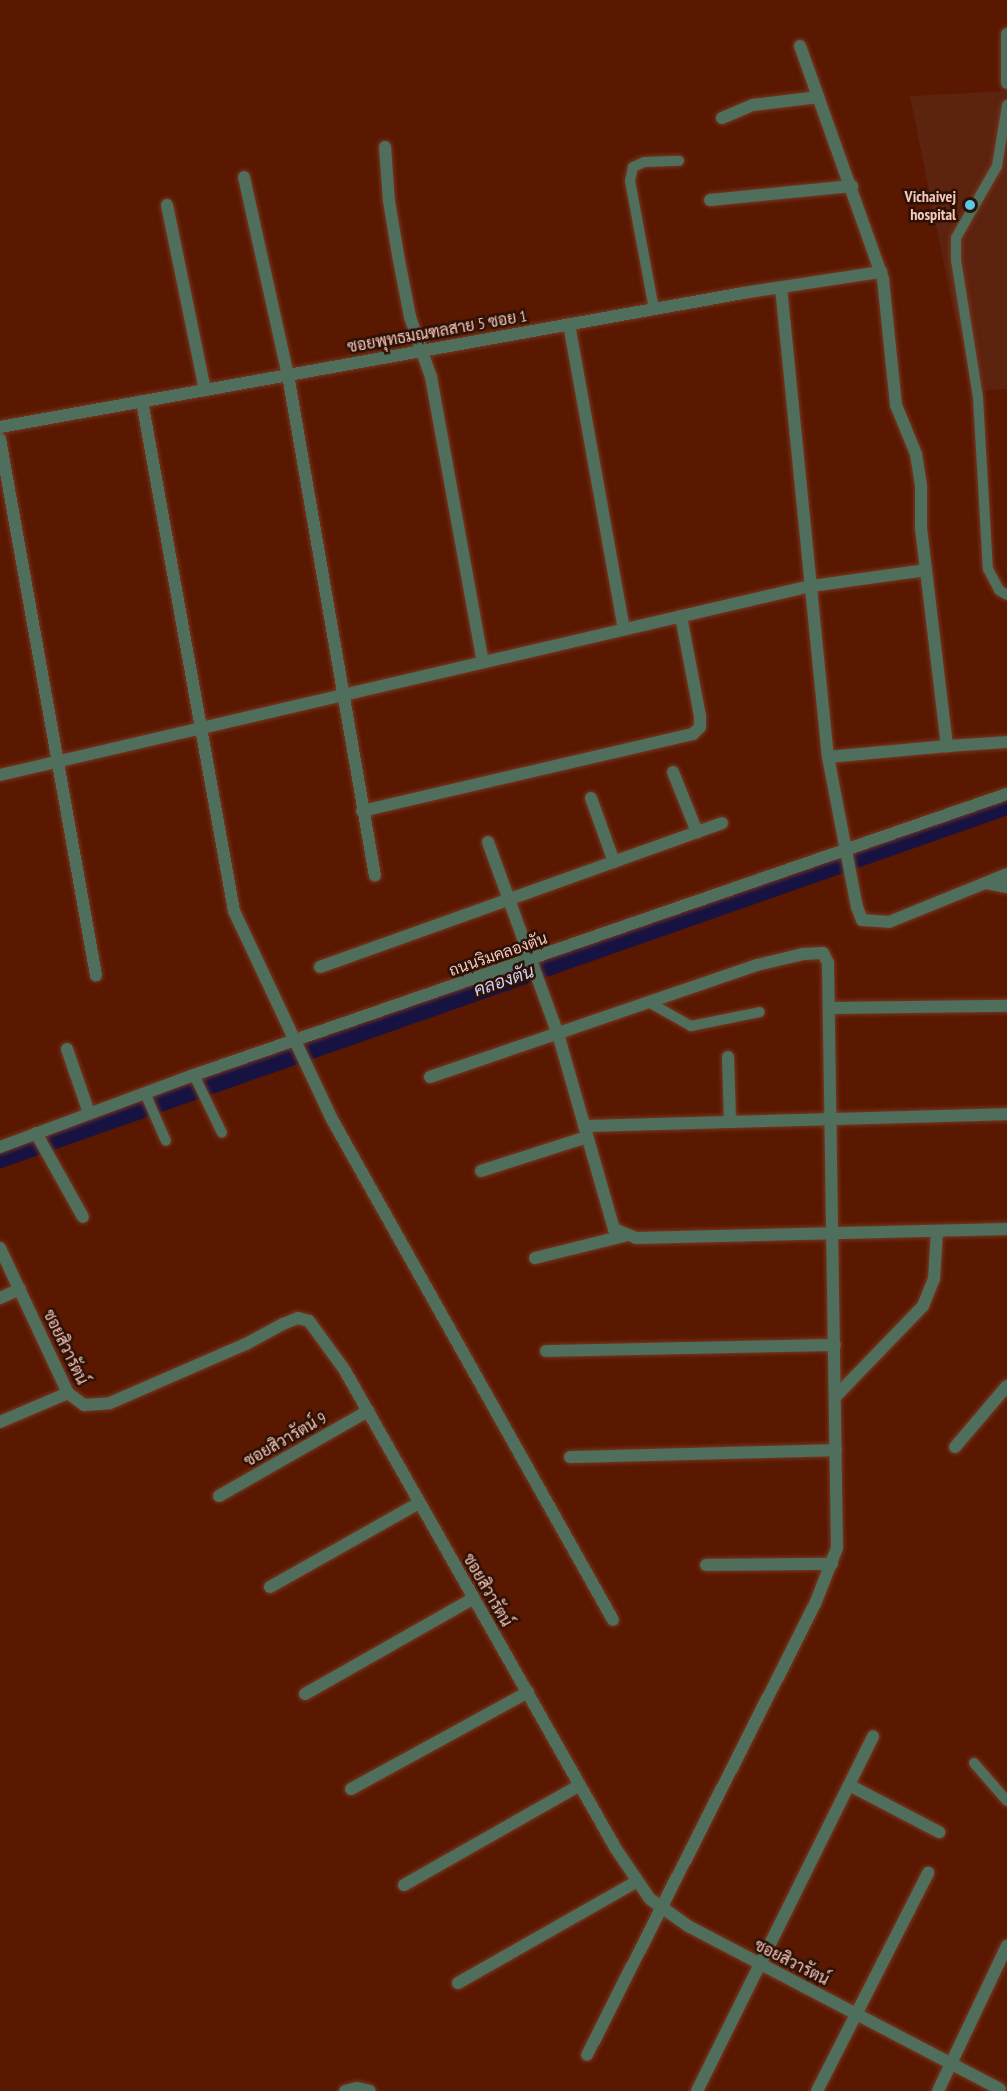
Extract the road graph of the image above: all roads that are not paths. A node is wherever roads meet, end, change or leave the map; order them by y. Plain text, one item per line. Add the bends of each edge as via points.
1 (1007, 34) edge
2 (800, 46) dead end
3 (1007, 83) edge
4 (819, 97) junction
5 (1007, 105) edge
6 (722, 118) dead end
7 (1006, 125) edge
8 (385, 147) dead end
9 (678, 161) dead end
10 (1002, 166) edge
11 (244, 177) dead end
12 (852, 186) junction
13 (710, 200) dead end
14 (167, 206) dead end
15 (881, 272) junction
16 (781, 287) junction
17 (654, 309) junction
18 (569, 324) junction
19 (423, 352) junction
20 (288, 375) junction
21 (205, 390) junction
22 (142, 401) junction
23 (0, 427) edge
24 (0, 439) edge
25 (926, 570) junction
26 (811, 586) junction
27 (1007, 595) edge
28 (681, 616) junction
29 (624, 630) junction
30 (483, 662) junction
31 (343, 695) junction
32 (198, 729) junction
33 (1007, 742) edge
34 (947, 746) junction
35 (828, 757) junction
36 (58, 762) junction
37 (673, 772) dead end
38 (0, 775) edge
39 (1007, 794) edge
40 (591, 798) dead end
41 (362, 811) junction
42 (722, 823) dead end
43 (697, 832) junction
44 (488, 842) dead end
45 (845, 855) junction
46 (614, 862) junction
47 (1007, 874) edge
48 (375, 876) dead end
49 (985, 883) junction
50 (1007, 887) edge
51 (510, 901) junction
52 (532, 961) junction
53 (320, 967) dead end
54 (96, 975) dead end
55 (650, 1003) junction
56 (1007, 1006) edge
57 (832, 1008) junction
58 (760, 1012) dead end
59 (558, 1034) junction
60 (300, 1044) junction
61 (67, 1049) dead end
62 (728, 1057) dead end
63 (430, 1077) dead end
64 (196, 1079) junction
65 (147, 1096) junction
66 (89, 1113) junction
67 (1007, 1114) edge
68 (834, 1119) junction
69 (730, 1122) junction
70 (585, 1132) junction
71 (222, 1133) dead end
72 (37, 1136) junction
73 (166, 1141) dead end
74 (0, 1147) edge
75 (481, 1171) dead end
76 (83, 1217) dead end
77 (1007, 1229) edge
78 (937, 1231) junction
79 (834, 1233) junction
80 (624, 1236) junction
81 (0, 1248) edge
82 (535, 1258) dead end
83 (20, 1289) junction
84 (0, 1298) edge
85 (835, 1345) junction
86 (546, 1351) dead end
87 (1007, 1386) edge
88 (68, 1393) junction
89 (837, 1395) junction
90 (368, 1411) junction
91 (0, 1422) edge
92 (955, 1447) dead end
93 (836, 1450) junction
94 (570, 1457) dead end
95 (219, 1496) dead end
96 (419, 1503) junction
97 (832, 1564) junction
98 (706, 1565) dead end
99 (270, 1587) dead end
100 (474, 1598) junction
101 (613, 1620) dead end
102 (528, 1692) junction
103 (305, 1694) dead end
104 (873, 1736) dead end
105 (974, 1763) dead end
106 (580, 1785) junction
107 (849, 1785) junction
108 (351, 1790) dead end
109 (1007, 1801) edge
110 (939, 1832) dead end
111 (928, 1873) dead end
112 (636, 1882) junction
113 (404, 1886) dead end
114 (660, 1907) junction
115 (1007, 1946) edge
116 (760, 1964) junction
117 (458, 1983) dead end
118 (855, 2013) junction
119 (587, 2055) dead end
120 (952, 2064) junction
121 (1000, 2089) dead end
122 (345, 2091) edge
123 (370, 2091) edge
124 (697, 2091) edge
125 (817, 2091) edge
126 (938, 2091) edge

1 - 3 street
2 - 4 street
4 - 6 street via 753,105
4 - 12 street
5 - 7 lane
7 - 10 lane
8 - 19 street via 388,201 398,255 410,317
9 - 17 lane via 644,162 633,167 630,181
10 - 27 lane via 956,238 956,260 978,398 988,569 999,590
11 - 20 street
12 - 13 street
12 - 15 street
14 - 21 street
15 - 16 street, ซอยพุทธมณฑลสาย 5 ซอย 1
15 - 25 street via 889,311 896,405 916,454
16 - 17 street, ซอยพุทธมณฑลสาย 5 ซอย 1
16 - 26 street
17 - 18 street, ซอยพุทธมณฑลสาย 5 ซอย 1
18 - 19 street, ซอยพุทธมณฑลสาย 5 ซอย 1
18 - 29 street
19 - 20 street, ซอยพุทธมณฑลสาย 5 ซอย 1
19 - 30 street via 431,377
20 - 21 street, ซอยพุทธมณฑลสาย 5 ซอย 1
20 - 31 street
21 - 22 street, ซอยพุทธมณฑลสาย 5 ซอย 1
22 - 23 street, ซอยพุทธมณฑลสาย 5 ซอย 1
22 - 32 street
24 - 36 street
25 - 26 street
25 - 34 street
26 - 28 street
26 - 35 street
28 - 29 street
28 - 41 street via 700,716 700,727 693,734
29 - 30 street
30 - 31 street
31 - 32 street
31 - 41 street
32 - 36 street
32 - 60 street via 234,911
33 - 34 street
34 - 35 street
35 - 45 street
36 - 38 street
36 - 54 street
37 - 43 street
39 - 45 street, ถนนริมคลองตัน
40 - 46 street
41 - 48 street
42 - 43 street
43 - 46 street
44 - 51 street
45 - 49 street via 862,920 874,924 889,922
45 - 52 street, ถนนริมคลองตัน
46 - 51 street
47 - 49 street
49 - 50 street
51 - 52 street
51 - 53 street
52 - 59 street
52 - 60 street, ถนนริมคลองตัน
55 - 57 street via 757,965 823,953 828,963
55 - 58 lane via 692,1026
55 - 59 street
56 - 57 street
57 - 68 street
59 - 63 street
59 - 70 street
60 - 64 street, ถนนริมคลองตัน
60 - 101 street via 333,1121
61 - 66 street
62 - 69 street
64 - 65 street, ถนนริมคลองตัน
64 - 71 lane
65 - 66 street, ถนนริมคลองตัน
65 - 73 lane
66 - 72 street, ถนนริมคลองตัน
67 - 68 street
68 - 69 street
68 - 79 street
69 - 70 street
70 - 75 street
70 - 80 street via 614,1229
72 - 74 street, ถนนริมคลองตัน
72 - 76 street
77 - 78 street
78 - 79 street
78 - 89 street via 934,1279 924,1306
79 - 80 street
79 - 85 street
80 - 82 street
81 - 83 street, ซอยสิวารัตน์
83 - 84 street
83 - 88 street, ซอยสิวารัตน์
85 - 86 street
85 - 89 street
87 - 92 street
88 - 90 street, ซอยสิวารัตน์ via 84,1405 110,1403 298,1318 309,1321 320,1332
88 - 91 street
89 - 93 street
90 - 95 street, ซอยสิวารัตน์ 9
90 - 96 street, ซอยสิวารัตน์
93 - 94 street
93 - 97 street via 838,1526
96 - 99 street
96 - 100 street, ซอยสิวารัตน์
97 - 98 street
97 - 114 street
100 - 102 street, ซอยสิวารัตน์
100 - 103 street
102 - 106 street, ซอยสิวารัตน์
102 - 108 street
104 - 107 street
105 - 109 lane
106 - 112 street, ซอยสิวารัตน์
106 - 113 street
107 - 110 street
107 - 116 street
111 - 118 street
112 - 114 street, ซอยสิวารัตน์
112 - 117 street
114 - 116 street, ซอยสิวารัตน์
114 - 119 street
115 - 120 street
116 - 118 street, ซอยสิวารัตน์
116 - 124 street
118 - 120 street, ซอยสิวารัตน์
118 - 125 street
120 - 121 street, ซอยสิวารัตน์
120 - 126 street
122 - 123 street

